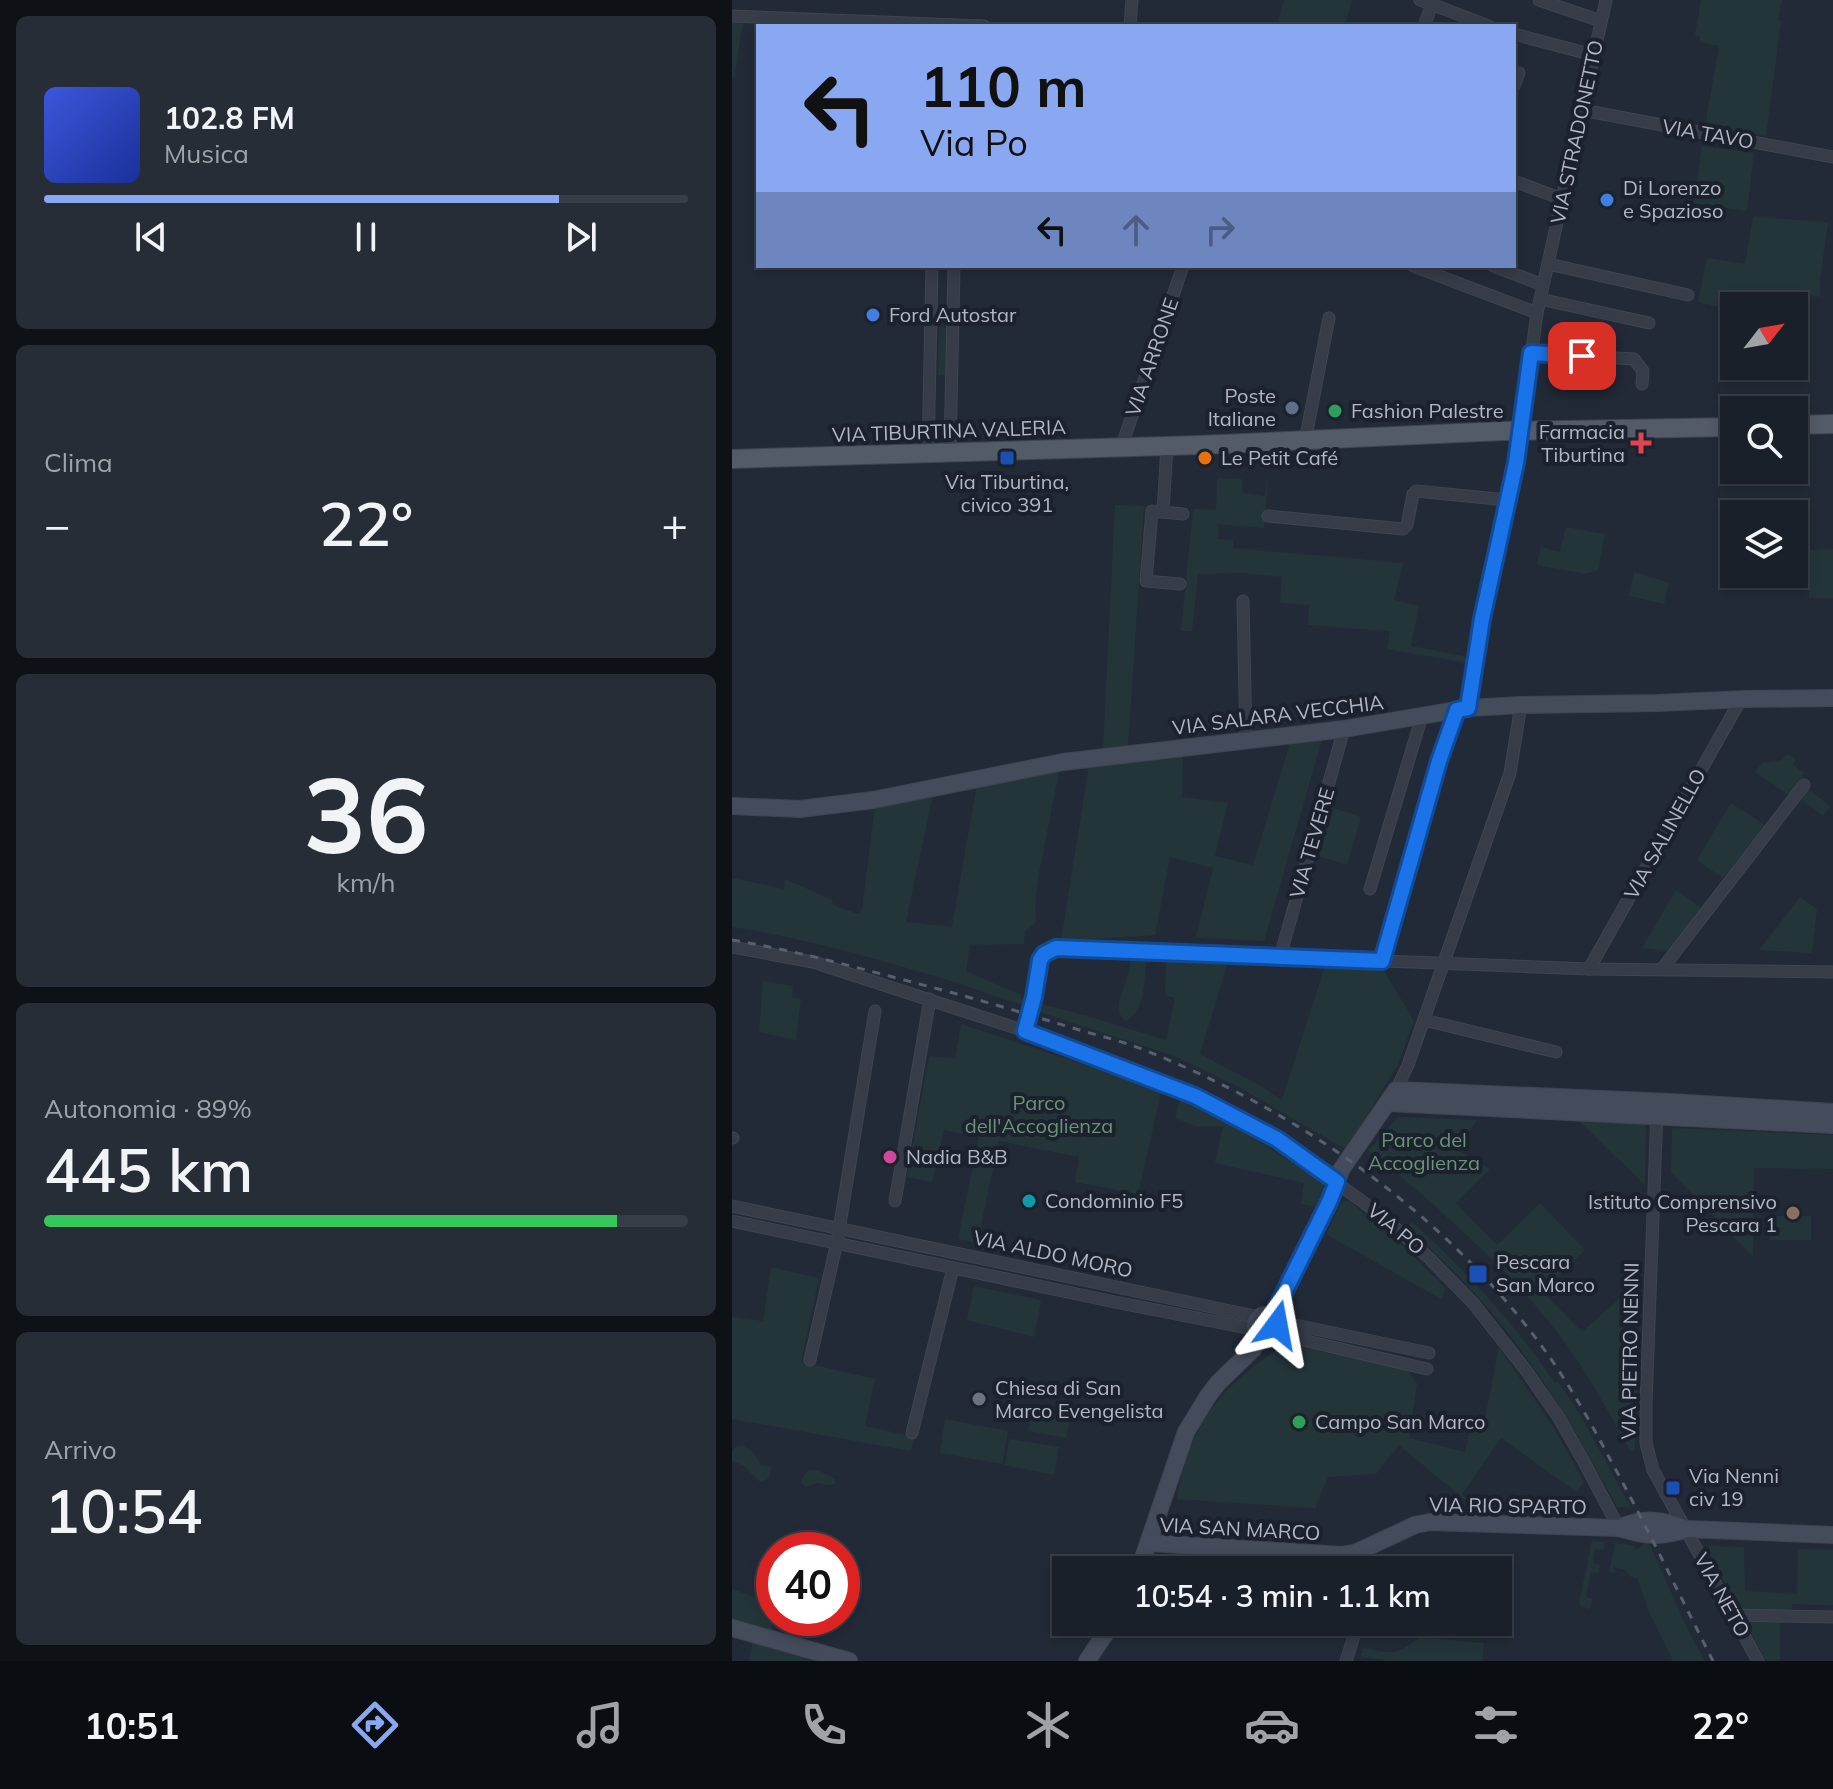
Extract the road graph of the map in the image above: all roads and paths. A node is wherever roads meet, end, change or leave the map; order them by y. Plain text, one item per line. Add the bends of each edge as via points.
1 (1132, 0) edge
2 (1539, 0) edge
3 (1606, 0) edge
4 (1426, 2) edge
5 (732, 16) edge
6 (1601, 21) junction
7 (915, 24) edge
8 (1130, 24) edge
9 (1424, 24) edge
10 (1484, 24) edge
11 (1516, 35) edge
12 (1593, 55) junction
13 (1519, 73) dead end
14 (1516, 81) edge
15 (1582, 110) junction
16 (1833, 157) edge
17 (1516, 182) edge
18 (1562, 199) junction
19 (1548, 264) junction
20 (932, 268) edge
21 (954, 268) edge
22 (1182, 268) edge
23 (1418, 268) edge
24 (1498, 268) edge
25 (1543, 285) junction
26 (932, 293) junction
27 (953, 293) junction
28 (1688, 295) dead end
29 (1540, 299) junction
30 (1537, 313) junction
31 (1329, 318) dead end
32 (931, 323) junction
33 (953, 323) junction
34 (1649, 323) dead end
35 (1531, 353) junction
36 (930, 381) junction
37 (952, 382) junction
38 (1642, 384) dead end
39 (1833, 424) edge
40 (1808, 425) edge
41 (1720, 427) edge
42 (1520, 431) junction
43 (1305, 441) junction
44 (1167, 446) junction
45 (1121, 448) junction
46 (950, 452) junction
47 (928, 453) junction
48 (732, 459) edge
49 (1507, 500) junction
50 (1163, 512) junction
51 (1183, 514) dead end
52 (1268, 516) dead end
53 (1180, 584) dead end
54 (1243, 601) dead end
55 (1833, 698) edge
56 (1741, 699) junction
57 (1521, 705) junction
58 (1462, 709) junction
59 (1422, 716) junction
60 (1344, 729) junction
61 (1246, 740) junction
62 (1804, 785) dead end
63 (732, 806) edge
64 (1370, 889) dead end
65 (732, 947) edge
66 (1280, 957) junction
67 (1382, 961) junction
68 (1445, 962) junction
69 (1589, 969) junction
70 (1662, 969) junction
71 (1833, 972) edge
72 (930, 999) junction
73 (875, 1011) dead end
74 (1424, 1020) junction
75 (1025, 1031) junction
76 (1556, 1052) dead end
77 (1392, 1096) junction
78 (1657, 1109) junction
79 (1833, 1112) edge
80 (1833, 1125) edge
81 (1337, 1182) junction
82 (895, 1201) dead end
83 (732, 1206) edge
84 (732, 1221) edge
85 (839, 1229) junction
86 (837, 1242) junction
87 (953, 1268) junction
88 (1266, 1327) junction
89 (1429, 1353) dead end
90 (810, 1360) dead end
91 (1427, 1369) dead end
92 (912, 1433) dead end
93 (1619, 1528) junction
94 (1687, 1529) junction
95 (1833, 1535) edge
96 (1150, 1543) junction
97 (1145, 1556) edge
98 (1344, 1556) edge
99 (1366, 1556) edge
100 (1733, 1615) junction
101 (1833, 1617) edge
102 (732, 1628) edge
103 (1104, 1636) edge
104 (1354, 1636) edge
105 (849, 1661) edge
106 (1087, 1661) edge
107 (1346, 1661) edge
108 (1758, 1661) edge

1 - 8 street
2 - 6 street
3 - 6 street, VIA STRADONETTO
4 - 9 street
4 - 10 street
5 - 7 street
6 - 12 street, VIA STRADONETTO
11 - 12 street
12 - 15 street, VIA STRADONETTO
13 - 14 street
15 - 16 street, VIA TAVO
15 - 18 street, VIA STRADONETTO
17 - 18 street
18 - 19 street, VIA STRADONETTO
19 - 25 street, VIA STRADONETTO
19 - 28 street
20 - 26 street
21 - 27 street
22 - 45 street, VIA ARRONE
23 - 30 street
24 - 25 street
25 - 29 street, VIA STRADONETTO
26 - 27 street
26 - 32 street
27 - 33 street
29 - 30 street, VIA STRADONETTO
29 - 34 street
30 - 35 street, VIA STRADONETTO
31 - 43 street
32 - 33 street
32 - 36 street
33 - 37 street
35 - 38 street via 1634,359 1643,371
35 - 42 street, VIA STRADONETTO
36 - 37 street
36 - 47 street
37 - 46 street
39 - 40 main road
41 - 42 main road, VIA TIBURTINA VALERIA
42 - 43 main road, VIA TIBURTINA VALERIA
42 - 49 street, VIA STRADONETTO
43 - 44 main road, VIA TIBURTINA VALERIA
44 - 45 main road, VIA TIBURTINA VALERIA
44 - 50 street
45 - 46 main road, VIA TIBURTINA VALERIA
46 - 47 main road, VIA TIBURTINA VALERIA
47 - 48 main road, VIA TIBURTINA VALERIA
49 - 52 street via 1416,491 1403,529
49 - 58 street, VIA STRADONETTO
50 - 51 street
50 - 53 street via 1152,511 1146,581
54 - 61 street
55 - 56 street, VIA SALARA VECCHIA
56 - 57 street, VIA SALARA VECCHIA
56 - 69 street, VIA SALINELLO
57 - 58 street, VIA SALARA VECCHIA
57 - 68 street via 1510,773
58 - 59 street, VIA SALARA VECCHIA
58 - 67 street, VIA STRADONETTO via 1439,761
59 - 60 street, VIA SALARA VECCHIA
59 - 64 street
60 - 61 street, VIA SALARA VECCHIA
60 - 66 street, VIA TEVERE
61 - 63 street, VIA SALARA VECCHIA via 1063,762 873,800 800,809
62 - 70 street
65 - 72 street, VIA PO via 813,962
66 - 67 street
66 - 75 street via 1056,948 1040,960
67 - 68 street
68 - 69 street
68 - 74 street
69 - 70 street
70 - 71 street
72 - 75 street, VIA PO
72 - 82 street
73 - 85 street
74 - 76 street
74 - 77 street
75 - 81 street, VIA PO via 1195,1096 1277,1139
77 - 78 street
77 - 81 street
78 - 79 street
78 - 80 street
78 - 94 street, VIA PIETRO NENNI via 1646,1443 1653,1470
81 - 88 street
81 - 93 street, VIA PO via 1429,1258 1489,1321 1559,1418
83 - 85 street, VIA ALDO MORO
84 - 86 street, VIA ALDO MORO
85 - 86 street
85 - 88 street, VIA ALDO MORO
86 - 87 street, VIA ALDO MORO
86 - 90 street
87 - 88 street, VIA ALDO MORO via 1248,1328
87 - 92 street, VIA ALDO MORO
88 - 89 street, VIA ALDO MORO
88 - 91 street, VIA ALDO MORO
88 - 96 street via 1186,1432
93 - 94 street, VIA RIO SPARTO via 1641,1536
93 - 99 street, VIA RIO SPARTO via 1430,1522 1415,1525
94 - 95 street, VIA RIO SPARTO
94 - 100 street, VIA NETO
96 - 97 street, VIA SAN MARCO
96 - 98 street, VIA SAN MARCO
100 - 101 street
100 - 108 street, VIA NETO
102 - 105 street
103 - 106 street
104 - 107 street

